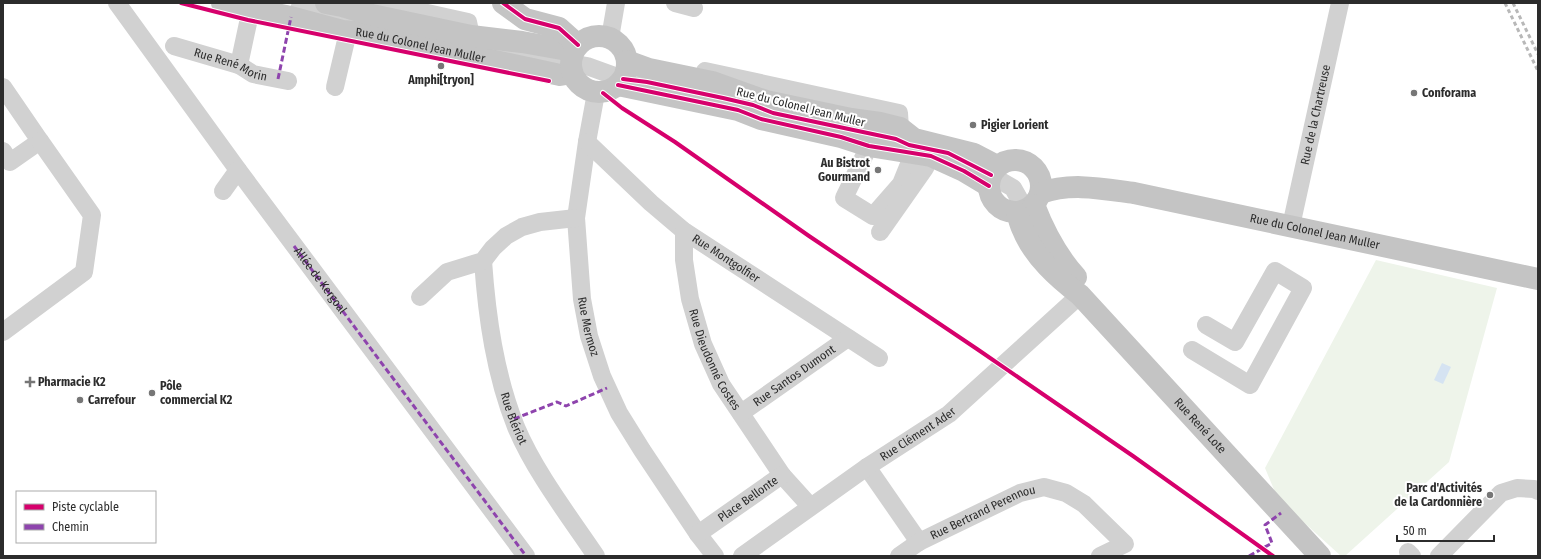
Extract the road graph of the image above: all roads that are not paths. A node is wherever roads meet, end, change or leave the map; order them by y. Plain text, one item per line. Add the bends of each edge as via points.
1 (117, 3) edge
2 (222, 3) edge
3 (326, 3) edge
4 (382, 3) edge
5 (503, 3) edge
6 (616, 3) edge
7 (675, 3) edge
8 (1340, 3) edge
9 (261, 6) edge
10 (694, 8) dead end
11 (348, 32) junction
12 (471, 36) junction
13 (610, 38) junction
14 (174, 46) dead end
15 (573, 58) junction
16 (239, 65) junction
17 (614, 78) junction
18 (288, 81) dead end
19 (335, 87) dead end
20 (4, 90) edge
21 (738, 110) junction
22 (773, 113) junction
23 (40, 141) junction
24 (587, 142) junction
25 (869, 146) junction
26 (922, 154) junction
27 (6, 160) edge
28 (238, 170) junction
29 (1037, 170) junction
30 (992, 176) junction
31 (1091, 187) junction
32 (223, 191) dead end
33 (1028, 204) junction
34 (576, 218) junction
35 (1291, 226) junction
36 (684, 231) junction
37 (880, 232) dead end
38 (483, 261) junction
39 (1538, 279) edge
40 (1080, 295) junction
41 (420, 297) dead end
42 (1206, 325) dead end
43 (3, 332) edge
44 (848, 338) junction
45 (1192, 350) dead end
46 (879, 358) dead end
47 (741, 413) junction
48 (867, 467) junction
49 (782, 474) junction
50 (1538, 491) edge
51 (810, 506) junction
52 (919, 542) junction
53 (705, 548) edge
54 (589, 553) edge
55 (526, 556) edge
56 (742, 556) edge
57 (900, 556) edge
58 (1100, 556) edge
59 (1320, 556) edge
60 (1439, 556) edge

1 - 28 street, Allée de Kergoal
2 - 9 main road, Rue du Colonel Jean Muller
3 - 12 main road, Rue du Colonel Jean Muller
4 - 12 street via 468,22
5 - 15 main road via 525,19 559,28
6 - 13 street
7 - 10 street
8 - 35 street, Rue de la Chartreuse
9 - 11 main road, Rue du Colonel Jean Muller via 314,24
9 - 15 street via 542,59
9 - 16 street
11 - 15 main road, Rue du Colonel Jean Muller via 366,33 560,75
11 - 19 street
12 - 15 main road, Rue du Colonel Jean Muller via 529,43
13 - 15 main road via 593,36 585,39
13 - 17 main road via 622,47
14 - 16 street, Rue René Morin
15 - 17 main road via 575,81 588,91
16 - 18 street, Rue René Morin via 253,74
17 - 21 main road, Rue du Colonel Jean Muller
17 - 22 street, Rue du Colonel Jean Muller via 723,98
17 - 24 street, Rue Mermoz
17 - 30 main road, Rue du Colonel Jean Muller via 649,69 660,70 712,82 766,101 900,128 914,139 974,154
20 - 23 street
21 - 22 street, Rue du Colonel Jean Muller
21 - 25 main road, Rue du Colonel Jean Muller via 761,119
22 - 30 street, Rue du Colonel Jean Muller via 896,139 909,145 948,153
23 - 27 street
23 - 43 street via 92,215 84,272
24 - 34 street, Rue Mermoz
24 - 36 street, Rue Montgolfier
25 - 26 main road, Rue du Colonel Jean Muller
25 - 26 street via 844,198 873,216 901,184
26 - 30 main road, Rue du Colonel Jean Muller via 964,170
26 - 37 street via 925,168
28 - 32 street
28 - 55 street, Allée de Kergoal
29 - 30 main road via 1029,163 1018,159 1007,160
29 - 31 main road, Rue du Colonel Jean Muller via 1054,173
29 - 33 main road via 1042,181
30 - 33 main road via 991,196 997,205 1006,211
31 - 33 main road, Rue du Colonel Jean Muller via 1054,188
31 - 35 main road, Rue du Colonel Jean Muller via 1134,193
33 - 40 main road, Rue René Lote via 1064,264 1078,280
34 - 38 street via 522,227 506,236
34 - 53 street, Rue Mermoz via 582,299 590,336 607,388 619,413
35 - 39 main road, Rue du Colonel Jean Muller
36 - 44 street, Rue Montgolfier
36 - 47 street, Rue Dieudonné Costes via 684,260 690,299 703,344 720,384
38 - 41 street via 446,272
38 - 54 street, Rue Blériot via 486,309 498,373 517,428 540,472
40 - 48 street, Rue Clément Ader via 949,414
40 - 59 main road, Rue René Lote
42 - 45 street via 1235,342 1275,271 1303,288 1250,385
44 - 46 street, Rue Montgolfier
44 - 47 street, Rue Santos Dumont
47 - 49 street, Rue Dieudonné Costes
48 - 51 street, Rue Clément Ader
48 - 52 street
49 - 51 street, Place Bellonte
49 - 53 street, Place Bellonte
50 - 60 street via 1517,488 1501,493
51 - 56 street, Rue Clément Ader
52 - 57 street, Rue Bertrand Perennou
52 - 58 street, Rue Bertrand Perennou via 1020,493 1044,487 1066,494 1084,504 1125,544

